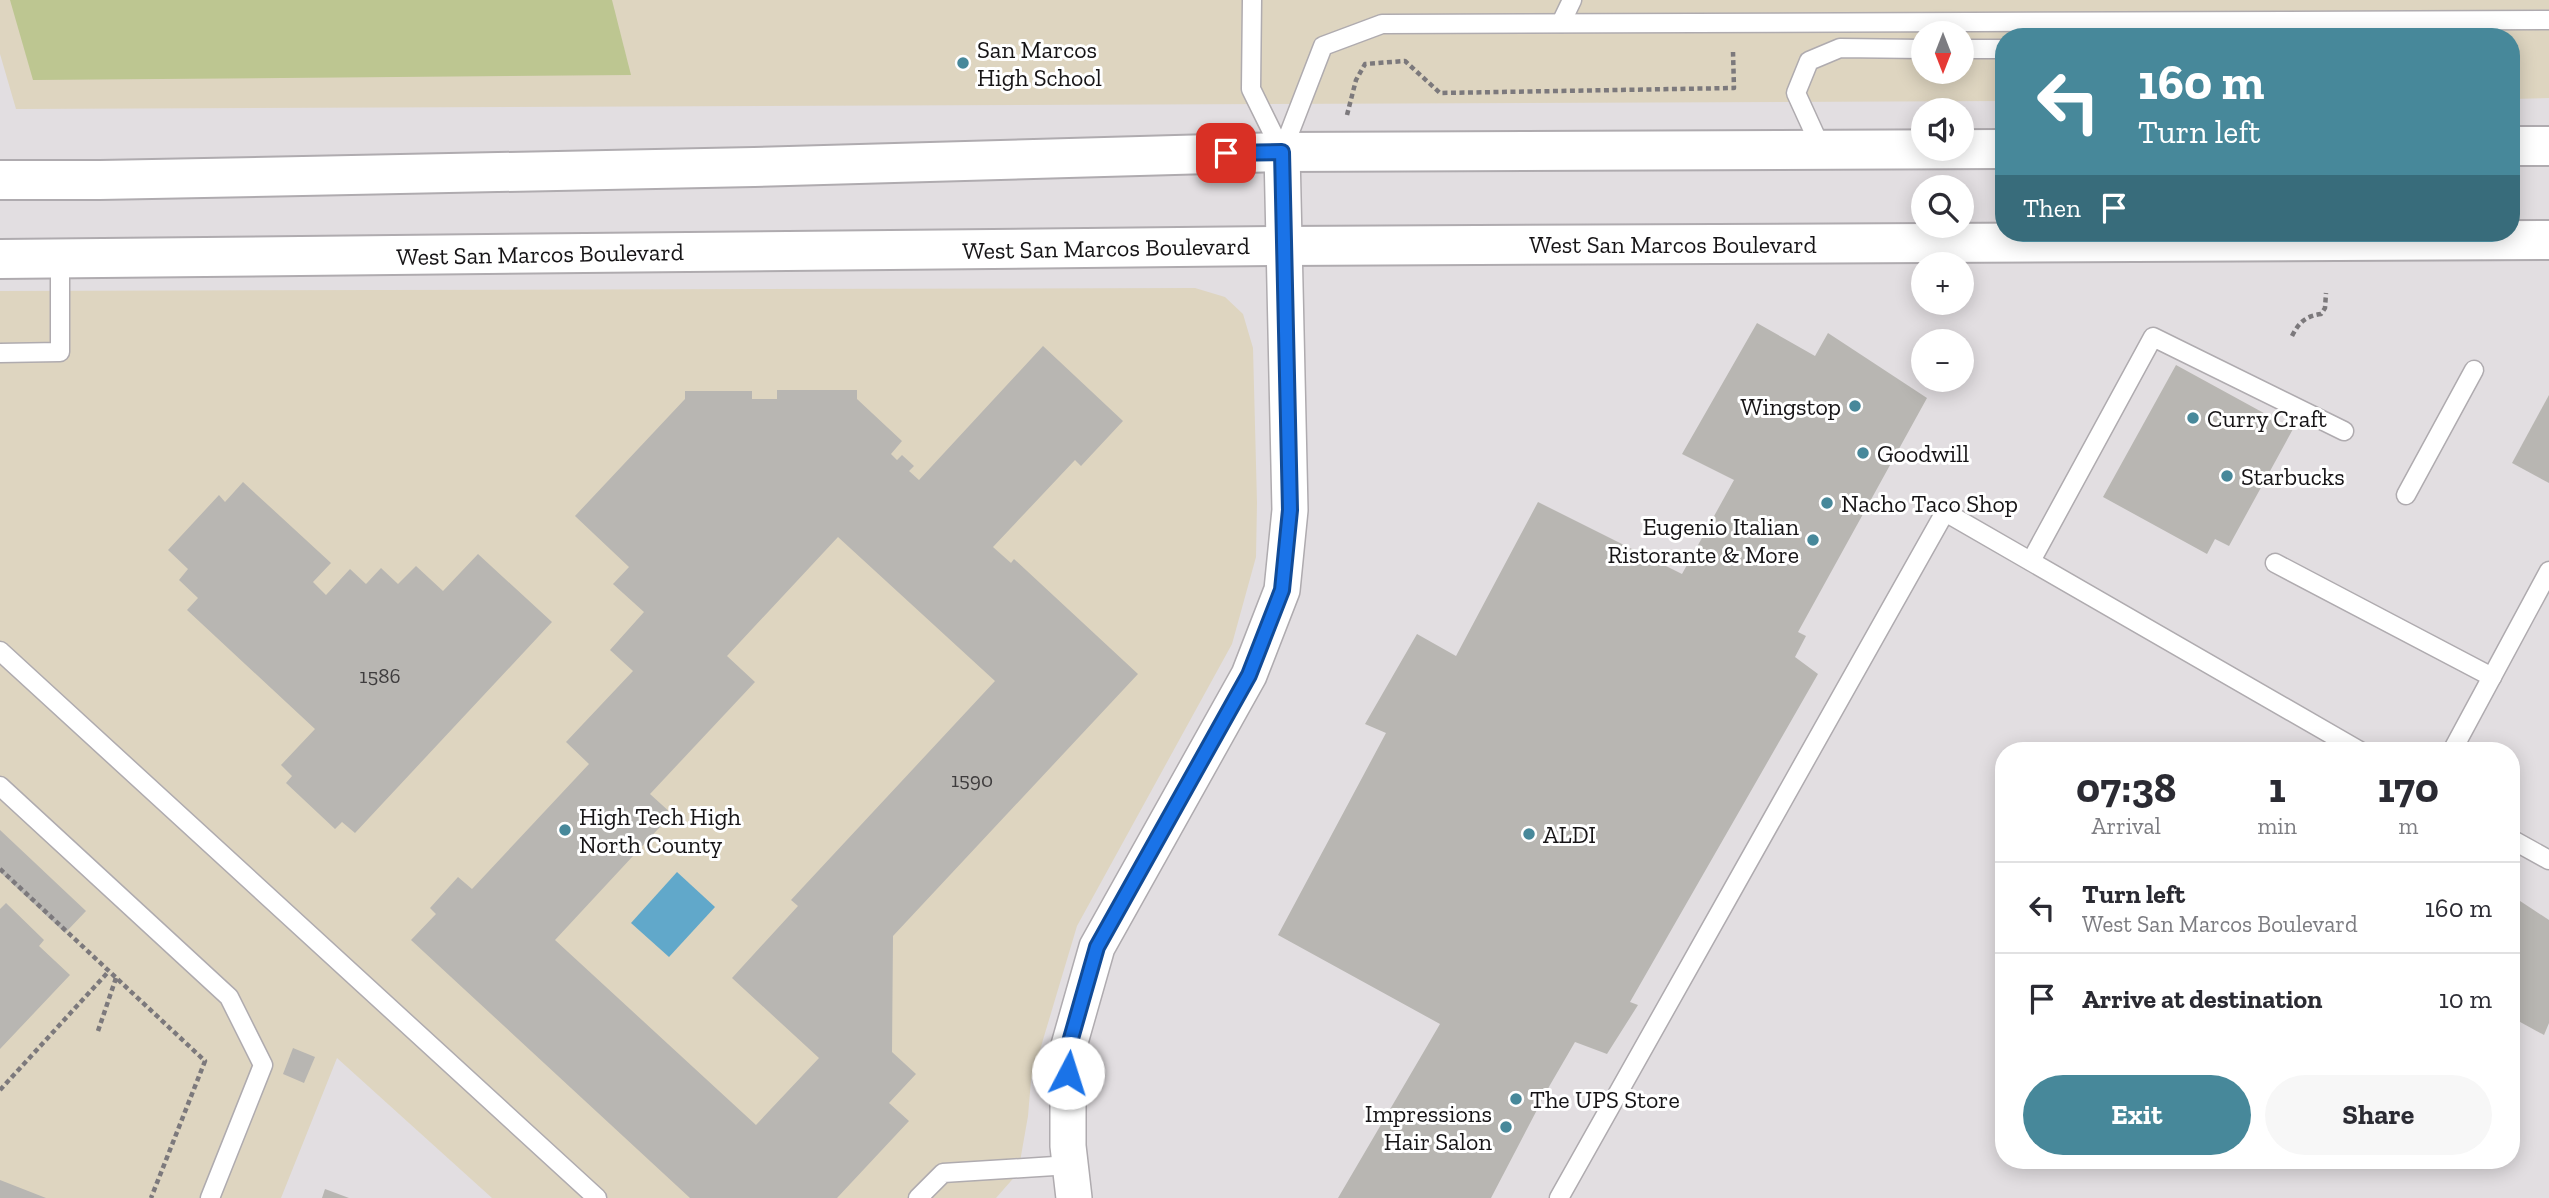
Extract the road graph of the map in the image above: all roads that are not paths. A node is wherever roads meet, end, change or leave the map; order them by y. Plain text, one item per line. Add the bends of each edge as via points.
1 (1252, 0) edge
2 (1572, 0) edge
3 (2549, 20) edge
4 (2153, 21) junction
5 (1561, 23) junction
6 (2139, 28) edge
7 (1911, 48) edge
8 (1974, 49) edge
9 (1995, 49) edge
10 (2520, 146) edge
11 (2549, 146) edge
12 (1995, 149) edge
13 (1822, 150) junction
14 (1282, 152) junction
15 (0, 180) edge
16 (1995, 238) edge
17 (2520, 240) edge
18 (2549, 240) edge
19 (1283, 246) junction
20 (60, 259) junction
21 (0, 260) edge
22 (0, 353) edge
23 (2474, 370) dead end
24 (2344, 431) dead end
25 (2406, 495) dead end
26 (2031, 561) junction
27 (2275, 563) dead end
28 (2549, 571) edge
29 (0, 651) edge
30 (2492, 677) junction
31 (2344, 742) edge
32 (2457, 742) edge
33 (0, 786) edge
34 (2520, 844) edge
35 (2549, 860) edge
36 (1071, 1170) edge
37 (210, 1198) edge
38 (597, 1198) edge
39 (918, 1198) edge
40 (1559, 1198) edge

1 - 14 lane via 1251,89
2 - 5 lane
3 - 4 lane
4 - 5 lane
4 - 6 lane
5 - 14 lane via 1382,24 1323,46
7 - 13 lane via 1840,48 1810,61 1796,93
8 - 9 lane
10 - 11 main road
12 - 13 main road
13 - 14 main road
14 - 15 main road
14 - 19 street
16 - 19 main road, West San Marcos Boulevard
17 - 18 main road, West San Marcos Boulevard
19 - 20 main road, West San Marcos Boulevard
19 - 36 street via 1290,510 1282,590 1249,675 1097,947 1068,1049
20 - 21 main road, West San Marcos Boulevard
20 - 22 lane via 60,352
23 - 25 lane
24 - 26 lane via 2152,337
26 - 31 lane
26 - 40 lane via 1945,512
27 - 30 lane
28 - 30 lane
29 - 38 lane
30 - 32 lane
33 - 37 lane via 229,997 263,1065
34 - 35 lane
36 - 39 lane via 943,1173

